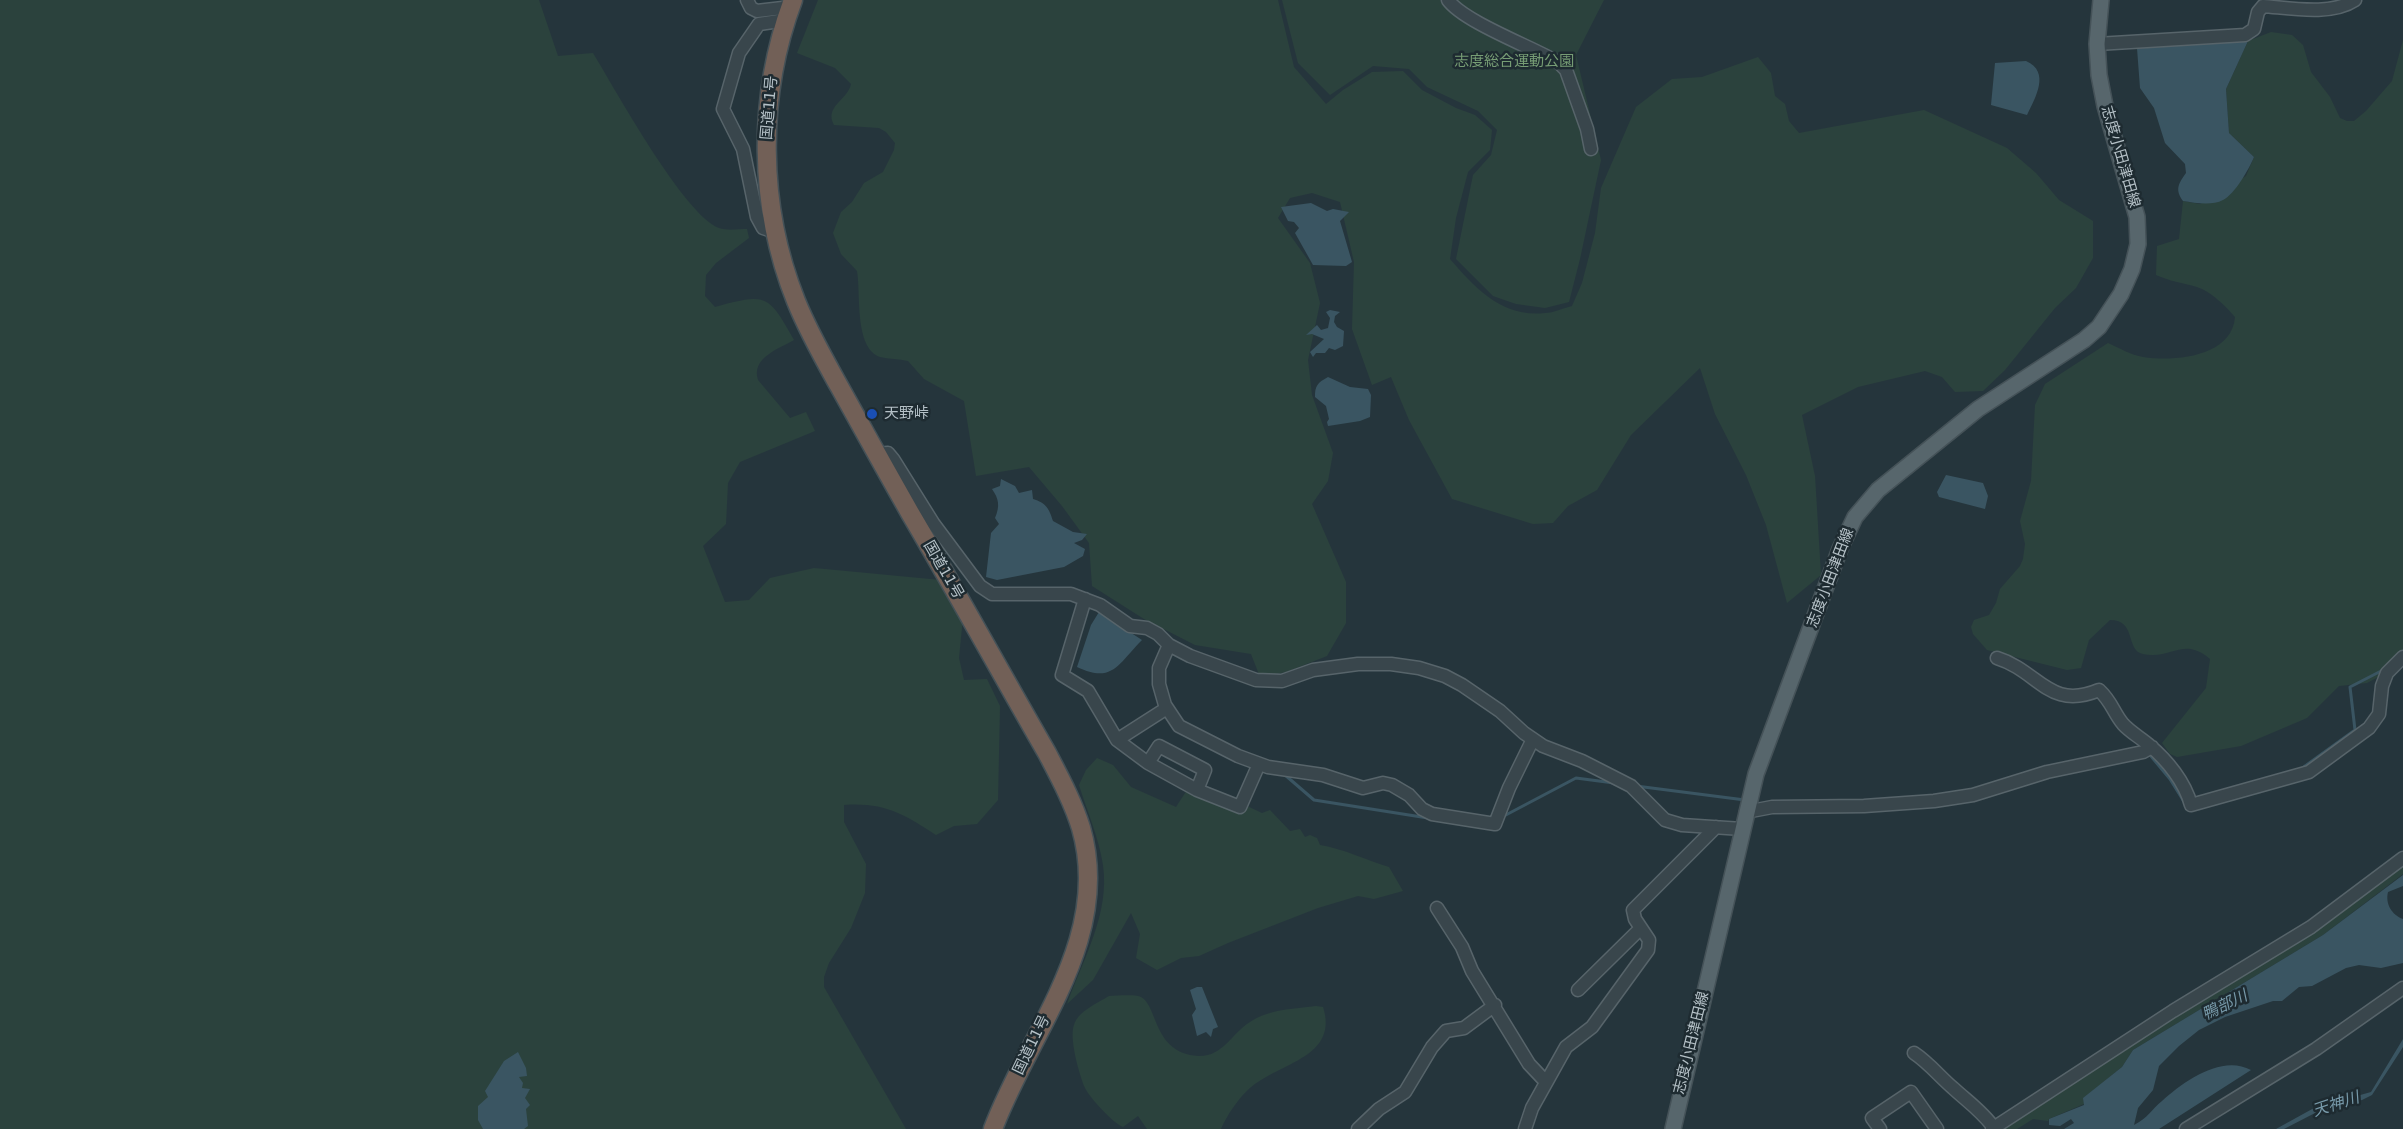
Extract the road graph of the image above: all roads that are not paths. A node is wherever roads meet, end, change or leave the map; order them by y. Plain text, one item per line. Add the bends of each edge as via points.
1 (747, 0) edge
2 (1448, 0) edge
3 (2101, 0) edge
4 (2355, 0) edge
5 (790, 9) edge
6 (2097, 44) junction
7 (1591, 149) dead end
8 (775, 232) junction
9 (876, 454) junction
10 (1085, 599) junction
11 (1169, 645) junction
12 (2403, 657) edge
13 (1997, 658) dead end
14 (1167, 708) junction
15 (1533, 739) junction
16 (1117, 740) junction
17 (2152, 747) junction
18 (1148, 763) junction
19 (1259, 764) junction
20 (1197, 790) junction
21 (1746, 812) junction
22 (1716, 827) junction
23 (1742, 829) junction
24 (2403, 858) edge
25 (1437, 908) dead end
26 (1641, 928) junction
27 (2403, 988) edge
28 (1578, 990) dead end
29 (1495, 1005) junction
30 (1914, 1053) dead end
31 (1546, 1082) junction
32 (1993, 1128) edge
33 (993, 1129) edge
34 (1358, 1129) edge
35 (1525, 1129) edge
36 (1673, 1129) edge
37 (1880, 1129) edge
38 (1936, 1129) edge
39 (2186, 1129) edge

1 - 5 street via 757,11
2 - 7 street via 1455,10 1566,70
3 - 6 main road, 志度小田津田線
4 - 6 street via 2309,11 2263,6 2254,29 2245,35
5 - 8 highway, 国道11号 via 777,51 768,105 767,159
5 - 8 street via 759,24 739,53 723,109 742,149 757,218 763,228
6 - 21 main road, 志度小田津田線 via 2105,106 2137,217 2138,244 2121,294 2099,327 2066,353 1978,409 1878,490 1855,517 1768,739
8 - 9 highway, 国道11号 via 796,302
9 - 10 street via 888,453 893,459 933,523 980,586 992,594 1071,594
9 - 33 highway, 国道11号 via 1047,753 1082,830 1088,884 1078,946
10 - 11 street via 1130,626 1158,634
10 - 16 street via 1062,675 1088,691
11 - 14 street via 1159,668 1159,684
11 - 15 street via 1201,660 1270,682 1313,670 1358,664 1419,668 1462,685
12 - 17 street via 2387,673 2379,714 2369,728 2304,774 2191,805 2188,791
13 - 17 street via 2027,672 2046,690 2064,696 2086,696 2099,690 2110,700 2123,724
14 - 16 street
14 - 19 street via 1179,726
15 - 19 street via 1495,824 1432,814 1392,785 1363,788 1323,775
15 - 22 street via 1631,786 1665,820
16 - 18 street
17 - 21 street via 2047,772 1973,795 1934,801 1772,807
18 - 20 street
18 - 20 street via 1159,746 1205,770
19 - 20 street via 1240,807
21 - 23 main road, 志度小田津田線
22 - 23 street
22 - 26 street via 1633,910
23 - 36 main road, 志度小田津田線
24 - 32 street via 2311,927
25 - 29 street
26 - 28 street
26 - 31 street via 1649,940 1648,950 1592,1027 1566,1047
27 - 39 street via 2316,1049
29 - 31 street via 1529,1064
29 - 34 street via 1464,1028 1446,1031 1405,1092 1378,1109
30 - 32 street via 1931,1064
31 - 35 street
37 - 38 street via 1872,1118 1911,1092

